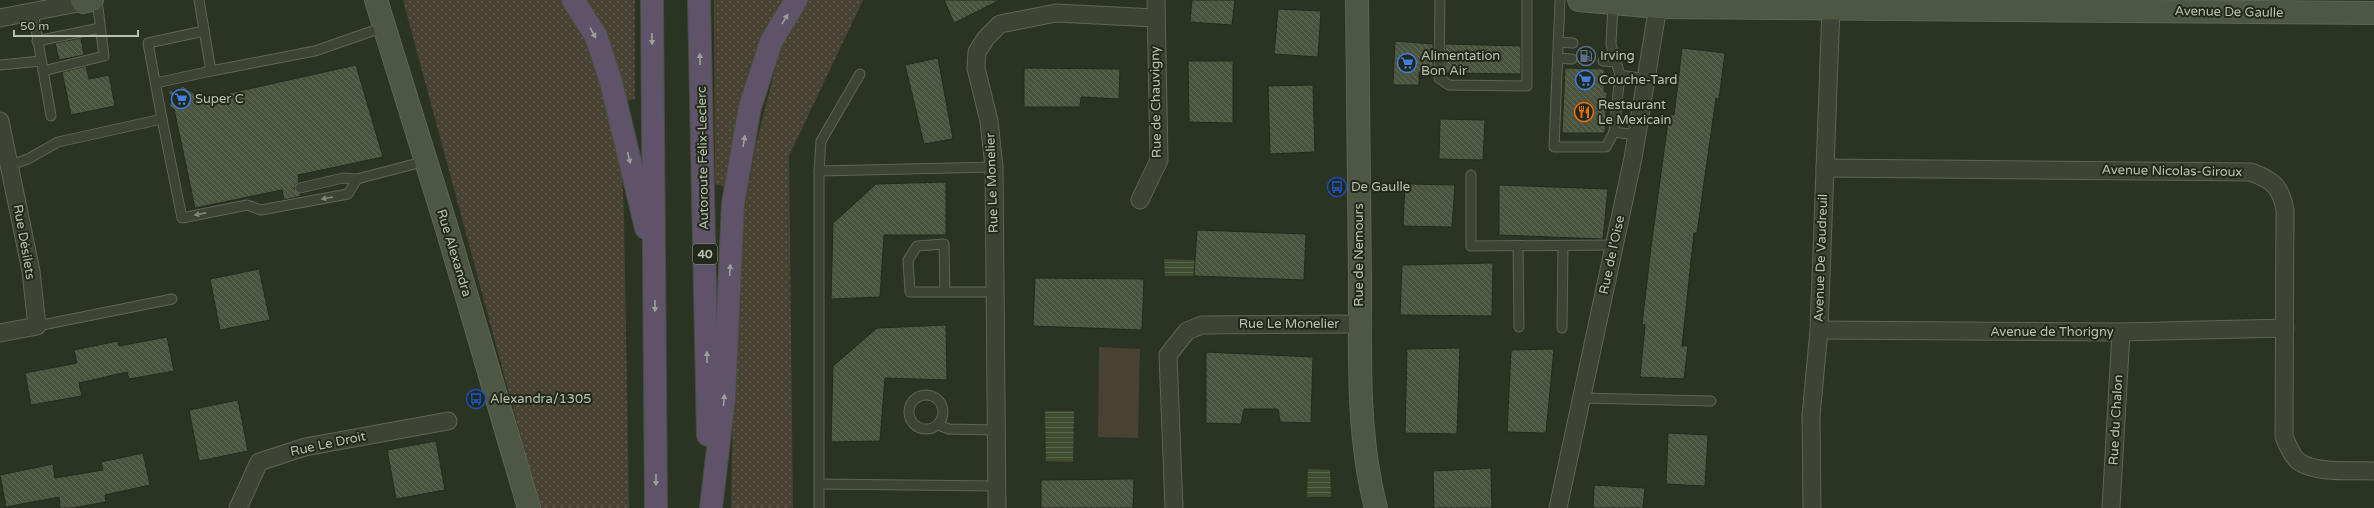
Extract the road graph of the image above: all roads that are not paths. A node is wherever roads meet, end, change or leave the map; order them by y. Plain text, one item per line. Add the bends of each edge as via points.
1 (199, 0) edge
2 (376, 0) edge
3 (573, 0) edge
4 (652, 0) edge
5 (699, 0) edge
6 (796, 0) edge
7 (1156, 0) edge
8 (1357, 0) edge
9 (1440, 0) edge
10 (1527, 0) edge
11 (1560, 0) edge
12 (1580, 0) edge
13 (89, 1) edge
14 (1613, 4) junction
15 (1658, 4) edge
16 (1831, 8) junction
17 (33, 12) junction
18 (2374, 13) edge
19 (0, 18) edge
20 (1155, 18) junction
21 (384, 27) junction
22 (100, 28) junction
23 (204, 31) junction
24 (37, 41) junction
25 (1558, 42) junction
26 (1573, 43) dead end
27 (1558, 58) junction
28 (1572, 60) dead end
29 (41, 61) junction
30 (1603, 61) dead end
31 (1615, 62) junction
32 (0, 65) edge
33 (43, 71) junction
34 (211, 71) junction
35 (860, 74) dead end
36 (1620, 75) junction
37 (1646, 79) junction
38 (156, 83) junction
39 (51, 116) dead end
40 (162, 119) junction
41 (0, 121) edge
42 (1614, 132) junction
43 (1636, 135) junction
44 (426, 161) junction
45 (10, 166) junction
46 (994, 166) junction
47 (1825, 168) junction
48 (819, 171) junction
49 (1471, 175) dead end
50 (357, 179) junction
51 (300, 188) dead end
52 (1140, 200) dead end
53 (1614, 245) junction
54 (1518, 246) junction
55 (1563, 246) junction
56 (655, 267) junction
57 (946, 292) junction
58 (994, 292) junction
59 (172, 299) dead end
60 (1360, 324) junction
61 (37, 326) junction
62 (1518, 327) dead end
63 (1562, 328) dead end
64 (2285, 328) junction
65 (1819, 330) junction
66 (2121, 332) junction
67 (0, 333) edge
68 (1582, 398) junction
69 (1711, 401) dead end
70 (448, 421) dead end
71 (938, 425) dead end
72 (995, 430) junction
73 (2374, 470) edge
74 (819, 484) junction
75 (995, 486) junction
76 (238, 508) edge
77 (528, 508) edge
78 (656, 508) edge
79 (711, 508) edge
80 (819, 508) edge
81 (997, 508) edge
82 (1174, 508) edge
83 (1376, 508) edge
84 (1558, 508) edge
85 (1812, 508) edge
86 (2111, 508) edge

1 - 23 lane
2 - 21 street, Rue Alexandra
3 -> 56 highway via 596,36 611,82
4 -> 56 highway
79 -> 5 highway, Autoroute Félix-Leclerc / 40
79 -> 6 highway via 724,398 733,204 750,107 771,42
7 - 20 street, Rue de Chauvigny
8 - 60 street, Rue de Nemours
9 - 10 lane via 1439,78 1449,85 1527,86
11 - 25 lane
12 - 14 street, Avenue De Gaulle
13 - 17 street
13 - 22 lane
14 - 15 street, Avenue De Gaulle
14 - 31 lane via 1607,44
15 - 16 street, Avenue De Gaulle
15 - 37 street, Rue de l'Oise
16 - 18 street, Avenue De Gaulle
16 - 47 street, Avenue De Vaudreuil
17 - 19 street
17 - 24 lane
20 - 46 street, Rue Le Monelier via 1056,13 1000,24 977,52 976,68 989,121
20 - 52 street, Rue de Chauvigny via 1160,160
21 - 34 lane via 315,51
21 - 44 street, Rue Alexandra
22 - 24 lane
22 - 33 lane via 104,56
23 - 34 lane
23 - 38 lane via 148,43
24 - 29 lane
25 - 26 lane
25 - 27 lane
27 - 28 lane
27 - 42 lane via 1554,147 1606,147
29 - 32 lane
29 - 33 lane
30 - 31 lane
31 - 36 lane
33 - 39 lane
34 - 38 lane
35 - 48 lane via 821,142
36 - 37 lane
36 - 42 lane
37 - 43 street, Rue de l'Oise
38 - 40 lane
40 - 45 lane via 58,142
50 -> 40 lane via 348,194 261,210 247,205 182,218
41 - 45 street, Rue Désilets
42 - 43 lane
43 - 53 street, Rue de l'Oise
44 - 50 lane
44 - 77 street, Rue Alexandra
45 - 61 street, Rue Désilets via 31,271
46 - 48 lane
46 - 58 street, Rue Le Monelier
47 - 64 street, Avenue Nicolas-Giroux via 2251,172 2274,184 2282,196 2285,210
47 - 65 street, Avenue De Vaudreuil
48 - 74 lane
49 - 54 lane via 1471,246
50 - 51 lane via 343,178
53 - 55 lane
53 - 68 street, Rue de l'Oise
54 - 55 lane
54 - 62 lane
55 - 63 lane
56 -> 78 highway
57 - 57 lane via 910,292 908,260 917,246 944,244
57 - 58 lane
58 - 72 street, Rue Le Monelier
59 - 61 lane
60 - 82 street, Rue Le Monelier via 1202,325 1187,331 1168,355
60 - 83 street, Rue de Nemours via 1363,420
61 - 67 street
64 - 66 street, Avenue de Thorigny
64 - 73 street, Avenue Nicolas-Giroux via 2284,437 2290,452 2298,461 2309,466 2325,469
65 - 66 street, Avenue de Thorigny
65 - 85 street, Avenue De Vaudreuil via 1811,416
66 - 86 street, Rue du Chalon
68 - 69 lane
68 - 84 street, Rue de l'Oise
70 - 76 street, Rue Le Droit via 305,447 259,462
71 - 72 lane via 949,429
72 - 75 street, Rue Le Monelier
74 - 75 lane
74 - 80 lane
75 - 81 street, Rue Le Monelier

